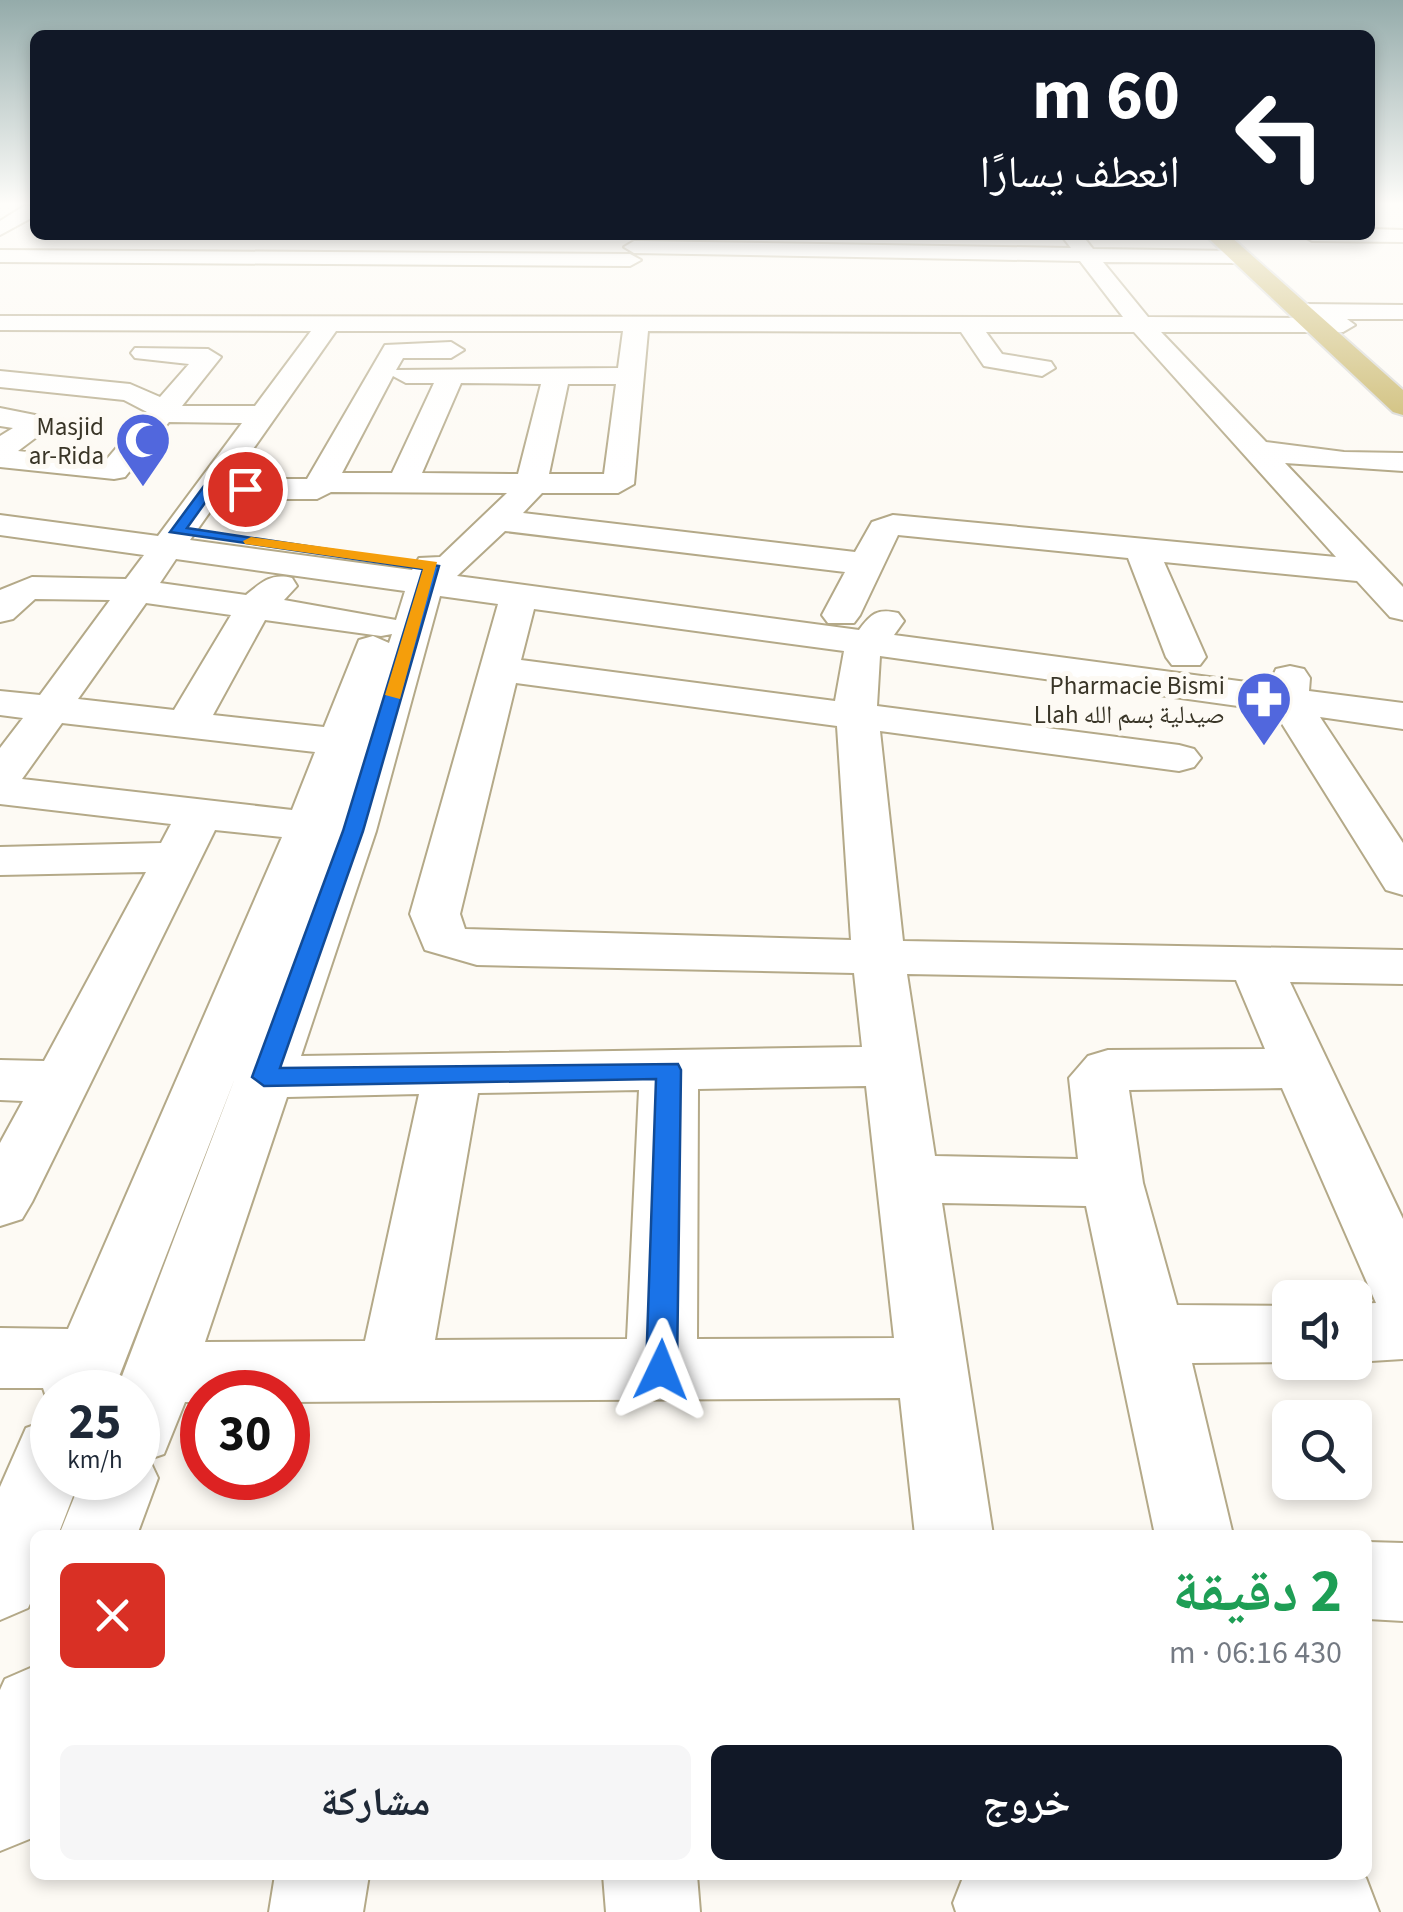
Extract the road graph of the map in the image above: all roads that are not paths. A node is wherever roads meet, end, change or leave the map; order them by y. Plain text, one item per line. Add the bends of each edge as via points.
1 (624, 295) edge
2 (1108, 295) edge
3 (1298, 295) edge
4 (152, 298) dead end
5 (306, 298) dead end
6 (886, 298) dead end
7 (1403, 315) edge
8 (1320, 318) junction
9 (124, 323) junction
10 (1, 324) edge
11 (284, 324) junction
12 (328, 324) junction
13 (892, 324) junction
14 (969, 325) junction
15 (1141, 326) junction
16 (629, 344) junction
17 (110, 353) dead end
18 (1042, 368) dead end
19 (379, 375) junction
20 (450, 376) junction
21 (556, 376) junction
22 (1403, 378) edge
23 (0, 380) edge
24 (1403, 406) edge
25 (360, 409) junction
26 (435, 410) junction
27 (473, 410) dead end
28 (510, 410) dead end
29 (548, 410) junction
30 (163, 412) junction
31 (263, 412) junction
32 (0, 417) edge
33 (0, 449) edge
34 (1256, 450) junction
35 (0, 458) edge
36 (1344, 461) junction
37 (1403, 462) edge
38 (1280, 476) junction
39 (321, 482) junction
40 (403, 482) junction
41 (532, 484) junction
42 (208, 489) junction
43 (0, 508) edge
44 (497, 520) junction
45 (0, 525) edge
46 (170, 540) junction
47 (1143, 552) junction
48 (864, 564) junction
49 (297, 566) junction
50 (1368, 571) junction
51 (0, 572) edge
52 (414, 580) junction
53 (38, 587) junction
54 (134, 590) junction
55 (519, 594) junction
56 (253, 608) junction
57 (1403, 609) edge
58 (0, 612) edge
59 (865, 625) junction
60 (1186, 658) junction
61 (499, 669) junction
62 (1290, 686) junction
63 (1403, 687) edge
64 (0, 703) edge
65 (49, 709) junction
66 (1403, 716) edge
67 (858, 719) junction
68 (187, 724) junction
69 (341, 742) junction
70 (1179, 758) dead end
71 (0, 779) edge
72 (0, 790) edge
73 (331, 828) junction
74 (189, 836) junction
75 (0, 861) edge
76 (1403, 880) edge
77 (878, 954) junction
78 (1254, 964) junction
79 (1403, 967) edge
80 (892, 1066) junction
81 (1300, 1068) junction
82 (669, 1070) junction
83 (452, 1076) junction
84 (264, 1077) junction
85 (0, 1080) edge
86 (63, 1080) junction
87 (907, 1179) junction
88 (1112, 1184) junction
89 (0, 1202) edge
90 (1403, 1290) edge
91 (1403, 1330) edge
92 (1372, 1332) edge
93 (1150, 1334) junction
94 (1272, 1335) edge
95 (0, 1358) edge
96 (931, 1368) junction
97 (55, 1370) edge
98 (86, 1370) edge
99 (159, 1370) edge
100 (661, 1370) junction
101 (394, 1371) junction
102 (160, 1400) edge
103 (33, 1500) edge
104 (112, 1500) edge
105 (100, 1530) edge
106 (953, 1530) edge
107 (1193, 1530) edge
108 (0, 1581) edge
109 (1372, 1581) edge
110 (1403, 1582) edge
111 (30, 1723) edge
112 (0, 1806) edge
113 (321, 1880) edge
114 (650, 1880) edge
115 (999, 1897) edge
116 (316, 1912) edge
117 (653, 1912) edge
118 (1332, 1912) edge

1 - 16 street
2 - 15 street
3 - 8 main road
4 - 9 street
5 - 11 street
6 - 13 street
7 - 8 street
8 - 15 street
8 - 22 main road
8 - 24 main road
9 - 10 street
9 - 11 street
11 - 12 street
12 - 16 street via 527,324
12 - 31 street
13 - 14 street
13 - 16 street via 753,315
14 - 15 street
14 - 18 street via 993,360
15 - 34 street
16 - 19 street via 394,350
16 - 21 street
16 - 41 street via 618,484
17 - 30 street via 208,355
19 - 20 street
19 - 25 street
20 - 21 street
20 - 26 street
21 - 29 street
23 - 30 street via 130,392
25 - 31 street
25 - 39 street
26 - 27 street
26 - 40 street
28 - 29 street
29 - 41 street
30 - 31 street
30 - 35 street via 110,472
31 - 42 street
32 - 33 street via 40,424
34 - 36 street
34 - 38 street
36 - 37 street
36 - 38 street
38 - 50 street
39 - 40 street
39 - 42 street via 317,489
40 - 41 street
41 - 44 street
42 - 46 street
43 - 46 street
44 - 48 street
44 - 52 street
45 - 46 street
46 - 49 street
46 - 52 street
46 - 54 street
47 - 48 street via 894,525 884,528
47 - 50 street
47 - 60 street
48 - 59 street
49 - 52 street
49 - 56 street
50 - 57 street
51 - 53 street via 36,577
52 - 55 street
52 - 56 street
52 - 59 street
52 - 69 street
52 - 73 street
53 - 54 street
53 - 58 street via 17,593
54 - 56 street
54 - 65 street
55 - 59 street
55 - 61 street
56 - 68 street
59 - 60 street
59 - 62 street
59 - 67 street via 856,672
60 - 62 street
61 - 67 street
61 - 77 street via 434,914 442,938 477,949
62 - 63 street
62 - 66 street
62 - 76 street
64 - 65 street
65 - 68 street
65 - 71 street
67 - 70 street
67 - 77 street
68 - 69 street
69 - 73 street
72 - 74 street
73 - 74 street
73 - 84 street
73 - 98 street
74 - 75 street
74 - 86 street
77 - 78 street
77 - 80 street
78 - 79 street
78 - 81 street
80 - 82 street
80 - 87 street
81 - 88 street via 1108,1070 1098,1078
81 - 90 street
82 - 83 street
82 - 100 street
83 - 84 street
83 - 101 street
84 - 99 street
85 - 86 street
86 - 89 street
87 - 88 street
87 - 96 street
88 - 93 street
91 - 92 street
93 - 94 street
93 - 107 street
95 - 97 street
96 - 100 street
96 - 106 street
100 - 101 street
101 - 102 street
103 - 108 street
104 - 105 street
109 - 110 street
111 - 112 street
113 - 116 street
114 - 117 street
115 - 118 street via 1322,1906

